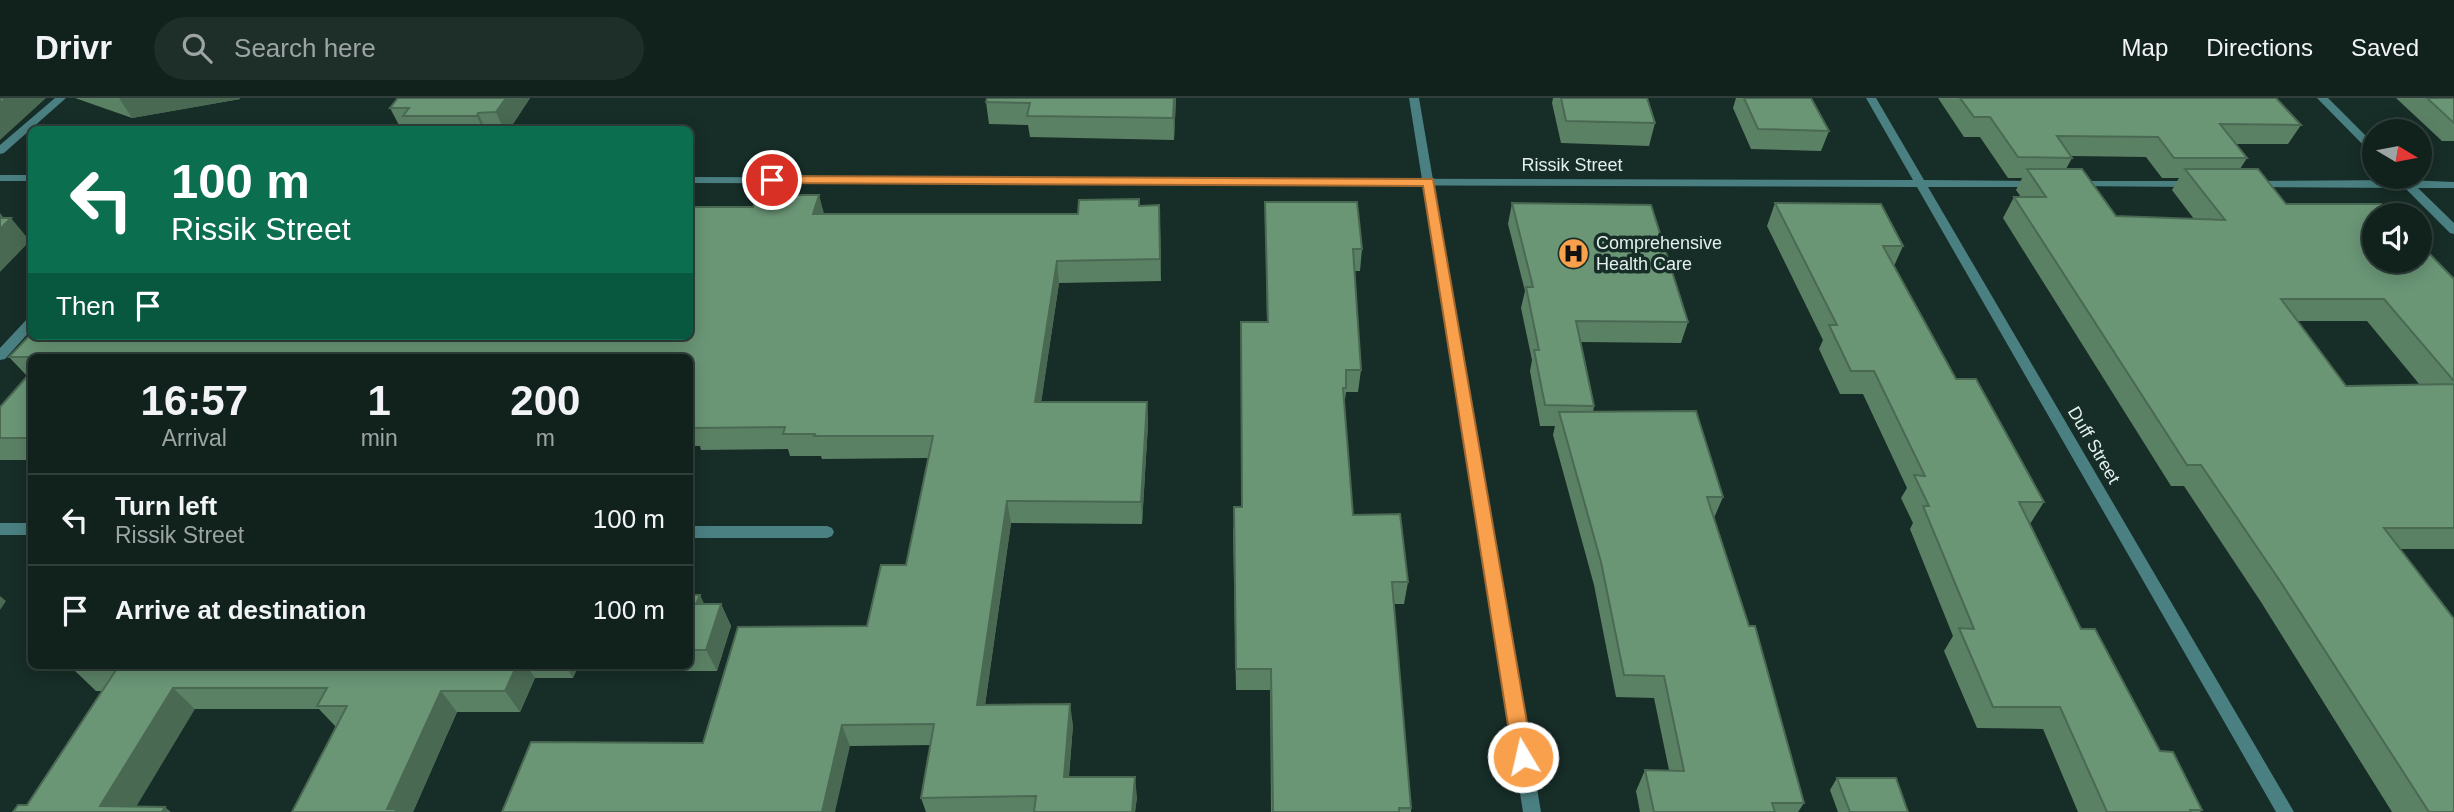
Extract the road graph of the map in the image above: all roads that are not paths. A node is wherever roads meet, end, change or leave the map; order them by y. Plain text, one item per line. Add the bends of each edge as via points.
1 (61, 98) edge
2 (1414, 98) edge
3 (1871, 98) edge
4 (2322, 98) edge
5 (29, 126) edge
6 (28, 127) edge
7 (2362, 138) edge
8 (0, 151) edge
9 (0, 178) edge
10 (28, 178) edge
11 (693, 180) edge
12 (1429, 182) junction
13 (2362, 182) edge
14 (1920, 183) junction
15 (2432, 183) edge
16 (2046, 184) edge
17 (2060, 184) edge
18 (2213, 184) edge
19 (2241, 184) edge
20 (2454, 185) edge
21 (2412, 189) edge
22 (2454, 230) edge
23 (28, 325) edge
24 (0, 356) edge
25 (0, 529) edge
26 (28, 529) edge
27 (693, 532) edge
28 (827, 532) dead end
29 (1532, 812) edge
30 (2285, 812) edge

1 - 5 street
2 - 12 street
3 - 14 street, Duff Street
4 - 7 street
6 - 8 street
9 - 10 street
11 - 12 street, Rissik Street
12 - 14 street, Rissik Street
12 - 29 street
13 - 19 street
14 - 16 street, Rissik Street
14 - 30 street, Duff Street
15 - 20 street
17 - 18 street
21 - 22 street
23 - 24 street
25 - 26 street
27 - 28 street

